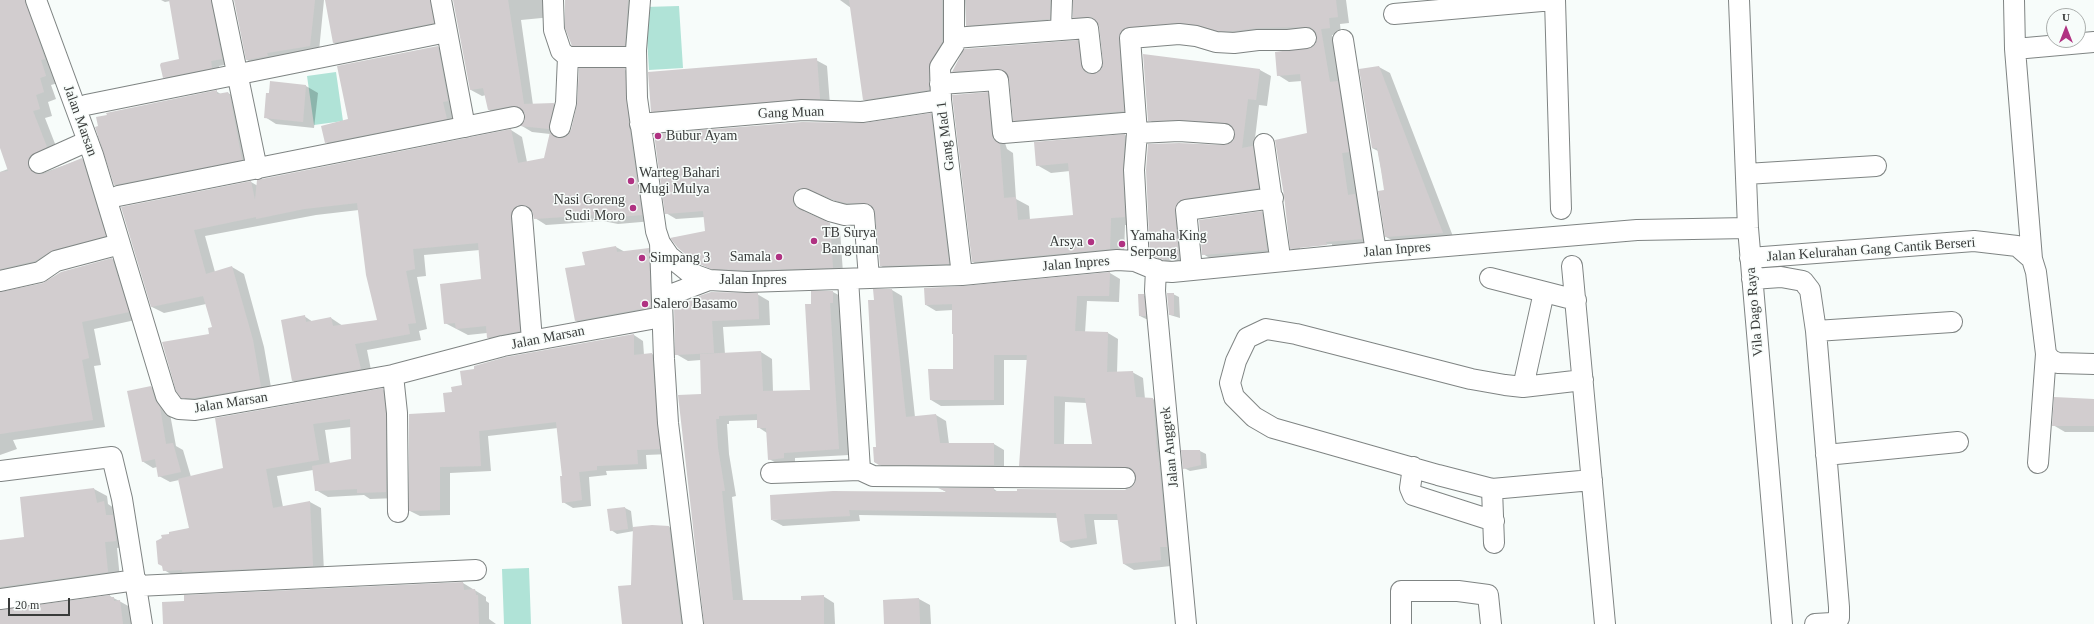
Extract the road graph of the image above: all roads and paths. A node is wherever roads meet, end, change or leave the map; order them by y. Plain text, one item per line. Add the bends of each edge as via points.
1 (36, 0) edge
2 (222, 0) edge
3 (441, 0) edge
4 (553, 0) edge
5 (640, 0) edge
6 (954, 0) edge
7 (1062, 0) edge
8 (1554, 0) edge
9 (1739, 0) edge
10 (2014, 0) edge
11 (1394, 14) dead end
12 (1061, 30) junction
13 (447, 32) junction
14 (954, 38) junction
15 (1306, 38) dead end
16 (1343, 40) dead end
17 (2094, 42) edge
18 (2015, 49) junction
19 (568, 57) junction
20 (636, 57) junction
21 (1092, 63) dead end
22 (237, 75) junction
23 (941, 92) junction
24 (86, 106) dead end
25 (514, 117) dead end
26 (640, 124) junction
27 (465, 127) junction
28 (560, 127) dead end
29 (1137, 127) junction
30 (1224, 134) dead end
31 (88, 141) junction
32 (1264, 144) dead end
33 (39, 164) dead end
34 (1876, 166) dead end
35 (257, 169) junction
36 (1746, 174) junction
37 (118, 196) dead end
38 (1273, 198) junction
39 (804, 199) dead end
40 (1561, 209) dead end
41 (522, 216) dead end
42 (1748, 228) junction
43 (660, 243) junction
44 (120, 244) junction
45 (1279, 250) dead end
46 (1376, 252) junction
47 (1750, 258) junction
48 (2032, 259) junction
49 (1147, 266) junction
50 (1572, 266) dead end
51 (1192, 270) junction
52 (962, 275) junction
53 (869, 278) junction
54 (1490, 278) dead end
55 (848, 279) junction
56 (1752, 279) junction
57 (709, 280) junction
58 (0, 281) edge
59 (1544, 292) junction
60 (1576, 300) junction
61 (662, 308) junction
62 (1952, 322) dead end
63 (1816, 331) junction
64 (532, 340) junction
65 (2046, 354) junction
66 (2094, 364) edge
67 (393, 376) junction
68 (1583, 380) junction
69 (1523, 387) junction
70 (1958, 442) dead end
71 (1826, 455) junction
72 (2038, 463) dead end
73 (1413, 467) junction
74 (860, 470) junction
75 (0, 471) edge
76 (771, 473) dead end
77 (1125, 478) dead end
78 (1592, 480) junction
79 (1492, 489) junction
80 (398, 512) dead end
81 (1494, 521) junction
82 (1494, 543) dead end
83 (476, 570) dead end
84 (137, 583) junction
85 (0, 599) edge
86 (142, 624) edge
87 (693, 624) edge
88 (1186, 624) edge
89 (1401, 624) edge
90 (1491, 624) edge
91 (1605, 624) edge
92 (1782, 624) edge
93 (1815, 624) edge

1 - 31 street, Jalan Marsan
2 - 22 street
3 - 13 street
4 - 19 street via 554,30 561,51
5 - 20 street, Jalan Inpres
6 - 14 street, Gang Mad 1
7 - 12 street
8 - 11 street
8 - 40 street
9 - 36 street, Vila Dago Raya
10 - 18 street
12 - 14 street
12 - 21 street via 1088,28
13 - 22 street
13 - 27 street
14 - 23 street, Gang Mad 1 via 954,45 940,67
15 - 29 street, Jalan Anggrek via 1234,43 1178,34 1130,38
16 - 46 street
17 - 18 street
18 - 48 street
19 - 20 street
19 - 28 street via 566,103
20 - 26 street, Jalan Inpres
22 - 24 street
22 - 35 street
23 - 26 street, Gang Muan via 862,112 802,110
23 - 29 street, Gang Muan via 998,80 1004,133
23 - 52 street, Gang Mad 1
25 - 27 street
26 - 43 street, Jalan Inpres
27 - 35 street
29 - 30 street
29 - 49 street, Jalan Anggrek via 1134,170
31 - 33 street
31 - 44 street, Jalan Marsan
32 - 38 street
34 - 36 street
35 - 37 street
36 - 42 street, Vila Dago Raya
38 - 45 street
38 - 51 street via 1186,210
39 - 53 street via 844,215 864,214
41 - 64 street
42 - 46 street, Jalan Inpres via 1638,230
42 - 47 street, Vila Dago Raya
43 - 57 street, Jalan Inpres via 685,269
43 - 61 street
44 - 58 street via 56,261 40,272
44 - 67 street, Jalan Marsan via 166,396 179,410 195,410
46 - 51 street, Jalan Inpres
47 - 48 street, Jalan Kelurahan Gang Cantik Berseri via 1974,241 2017,246
47 - 56 street, Vila Dago Raya
48 - 65 street via 2036,272
49 - 51 street, Jalan Inpres via 1164,272
49 - 52 street, Jalan Inpres via 1130,260 1091,261
49 - 88 street, Jalan Anggrek via 1155,291
50 - 60 street
52 - 53 street, Jalan Inpres
53 - 55 street, Jalan Inpres
54 - 59 street
55 - 57 street, Jalan Inpres via 747,282
55 - 74 street
56 - 63 street via 1781,277 1803,281 1810,290
56 - 92 street, Vila Dago Raya
57 - 61 street, Jalan Marsan
59 - 60 street
59 - 69 street
60 - 68 street
61 - 64 street, Jalan Marsan
61 - 87 street via 668,423
62 - 63 street
63 - 71 street
64 - 67 street, Jalan Marsan
65 - 66 street via 2058,364
65 - 72 street
67 - 80 street via 397,413
68 - 69 street
68 - 78 street
69 - 73 street via 1471,379 1296,334 1266,329 1247,338 1236,361 1230,383 1234,398 1254,417 1273,428
70 - 71 street
71 - 93 street via 1839,618 1832,623
73 - 79 street
73 - 81 street via 1410,488 1413,495
74 - 76 street
74 - 77 street via 873,476
75 - 84 street via 112,457
78 - 79 street
78 - 91 street
79 - 81 street
81 - 82 street
83 - 84 street
84 - 85 street
84 - 86 street
89 - 90 street via 1401,591 1458,591 1488,595

